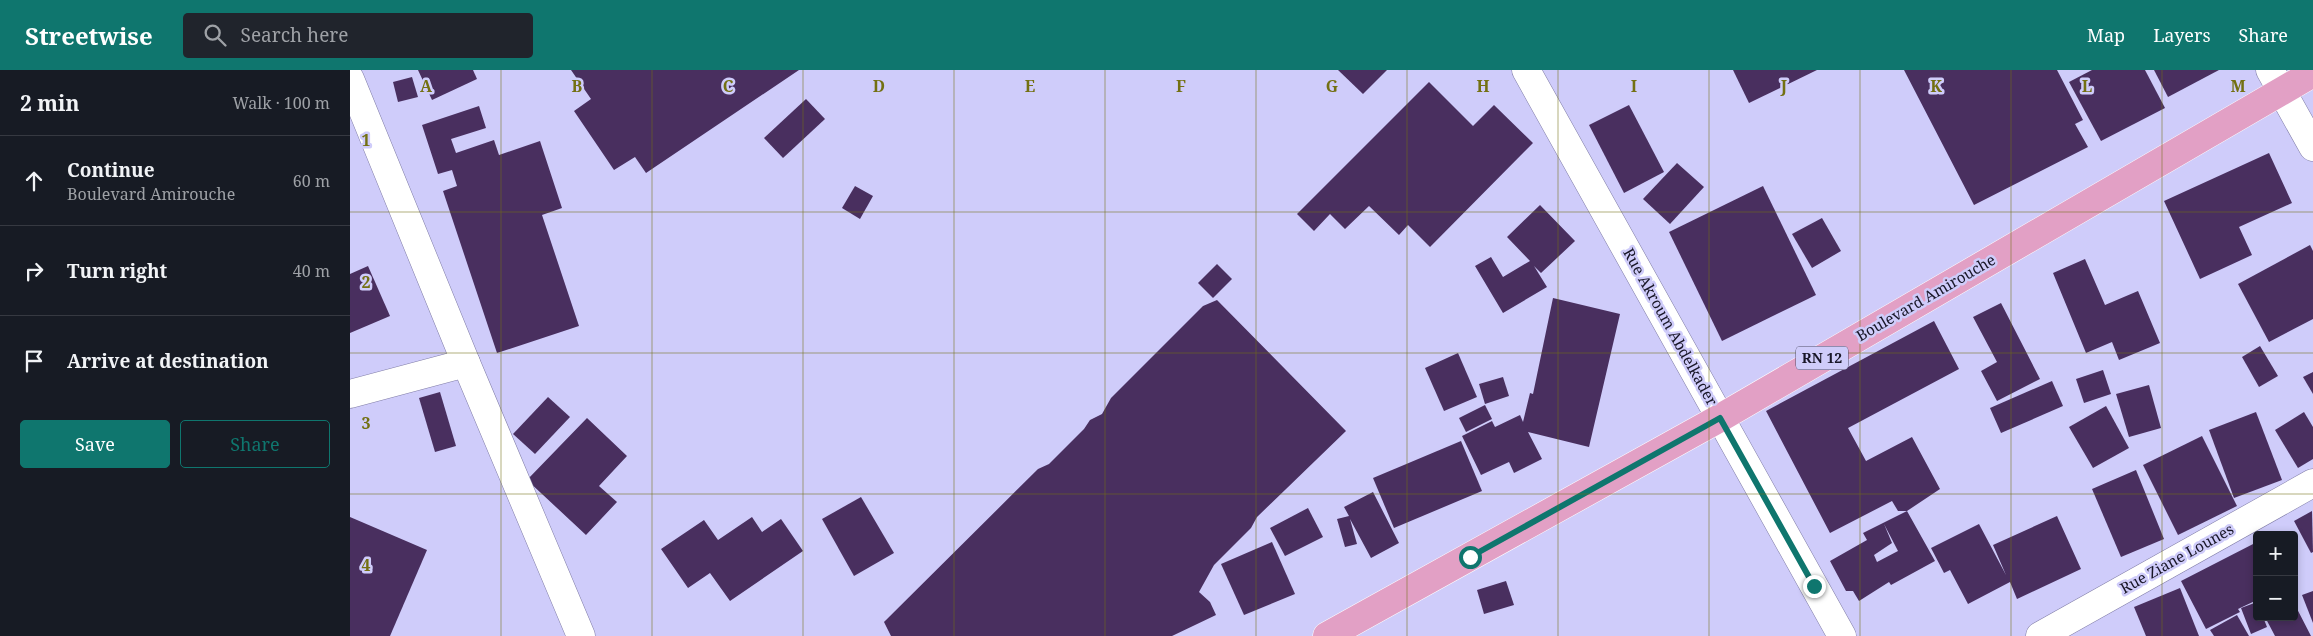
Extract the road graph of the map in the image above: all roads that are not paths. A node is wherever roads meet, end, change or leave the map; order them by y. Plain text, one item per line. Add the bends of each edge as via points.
1 (1526, 70) edge
2 (2313, 73) edge
3 (350, 79) edge
4 (2276, 80) edge
5 (2313, 147) edge
6 (466, 363) junction
7 (350, 394) edge
8 (1720, 418) junction
9 (2313, 483) edge
10 (581, 636) edge
11 (1327, 636) edge
12 (1842, 636) edge
13 (2040, 636) edge

1 - 8 street, Rue Akroum Abdelkader
2 - 4 main road, Boulevard Amirouche / RN 12
3 - 6 street
4 - 5 street
4 - 8 main road, Boulevard Amirouche / RN 12
6 - 7 street
6 - 10 street
8 - 11 main road, Boulevard Amirouche / RN 12
8 - 12 street, Rue Akroum Abdelkader
9 - 13 street, Rue Ziane Lounes

